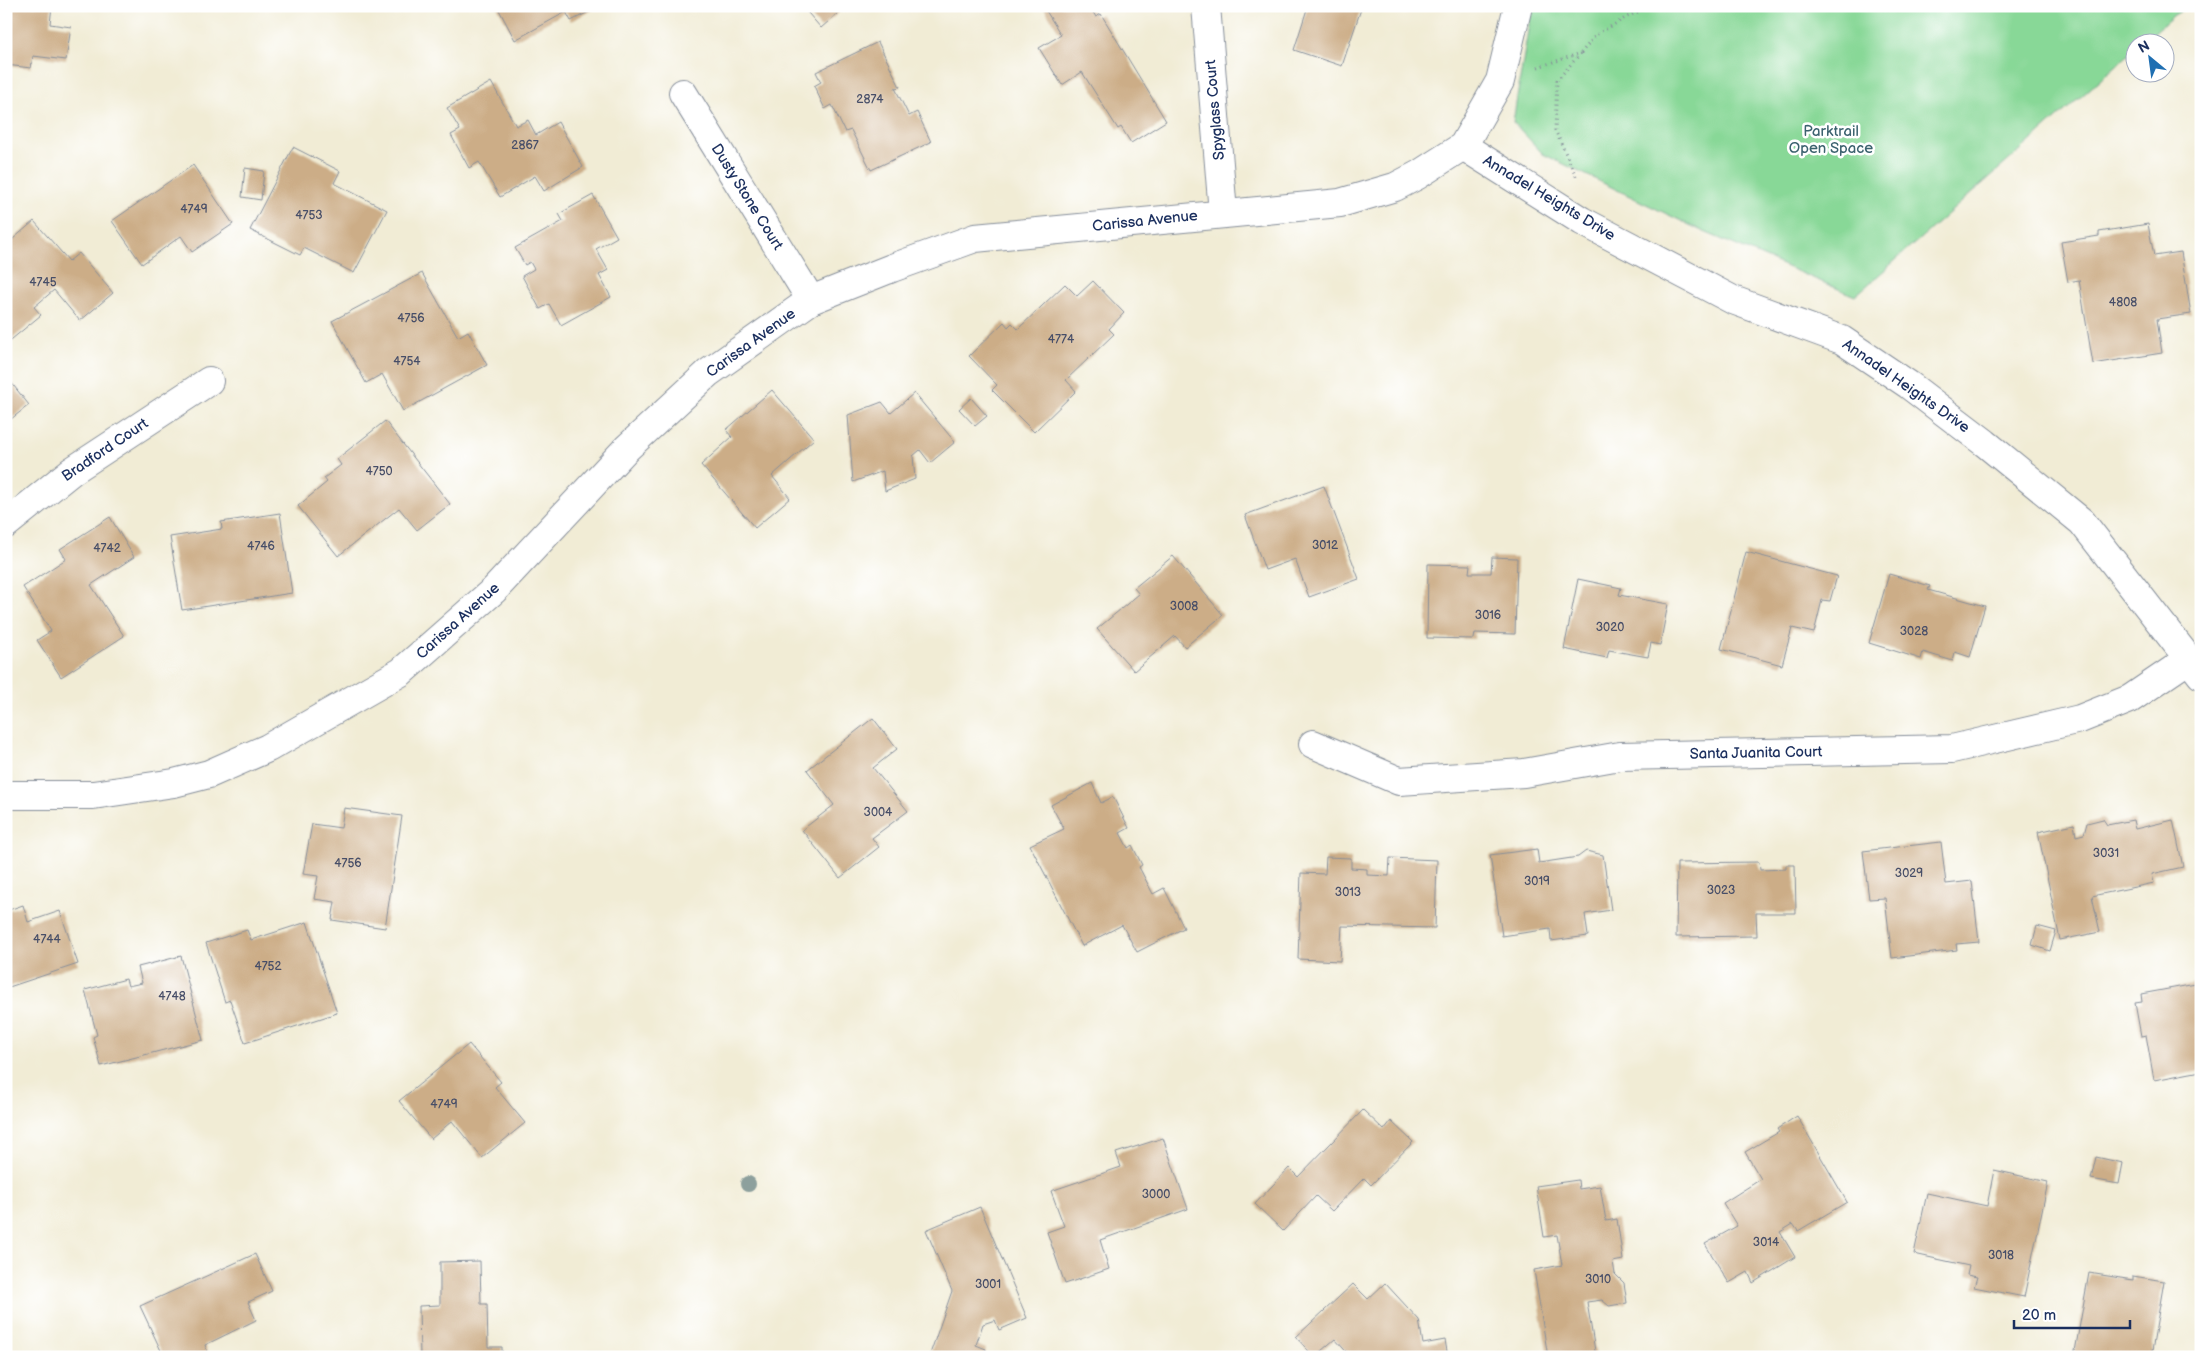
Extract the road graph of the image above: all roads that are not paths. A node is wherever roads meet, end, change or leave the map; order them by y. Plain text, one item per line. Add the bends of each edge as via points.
1 (1206, 6) edge
2 (1518, 6) edge
3 (683, 93) dead end
4 (1463, 146) junction
5 (1224, 213) junction
6 (811, 300) junction
7 (209, 381) dead end
8 (6, 524) edge
9 (2195, 667) edge
10 (1314, 744) dead end
11 (6, 795) edge

1 - 5 street, Spyglass Court
2 - 4 street, Carissa Avenue via 1500,81
3 - 6 street, Dusty Stone Court
4 - 5 street, Carissa Avenue via 1395,187 1340,203
4 - 9 street, Annadel Heights Drive via 1582,221 1733,300 1842,340 1909,385 2082,522
5 - 6 street, Carissa Avenue via 975,238
6 - 11 street, Carissa Avenue via 708,373 627,448 494,590 401,672 268,748 209,774 174,783 93,795
7 - 8 street, Bradford Court via 72,470
9 - 10 street, Santa Juanita Court via 2130,699 2080,718 1952,749 1620,756 1524,773 1399,781

